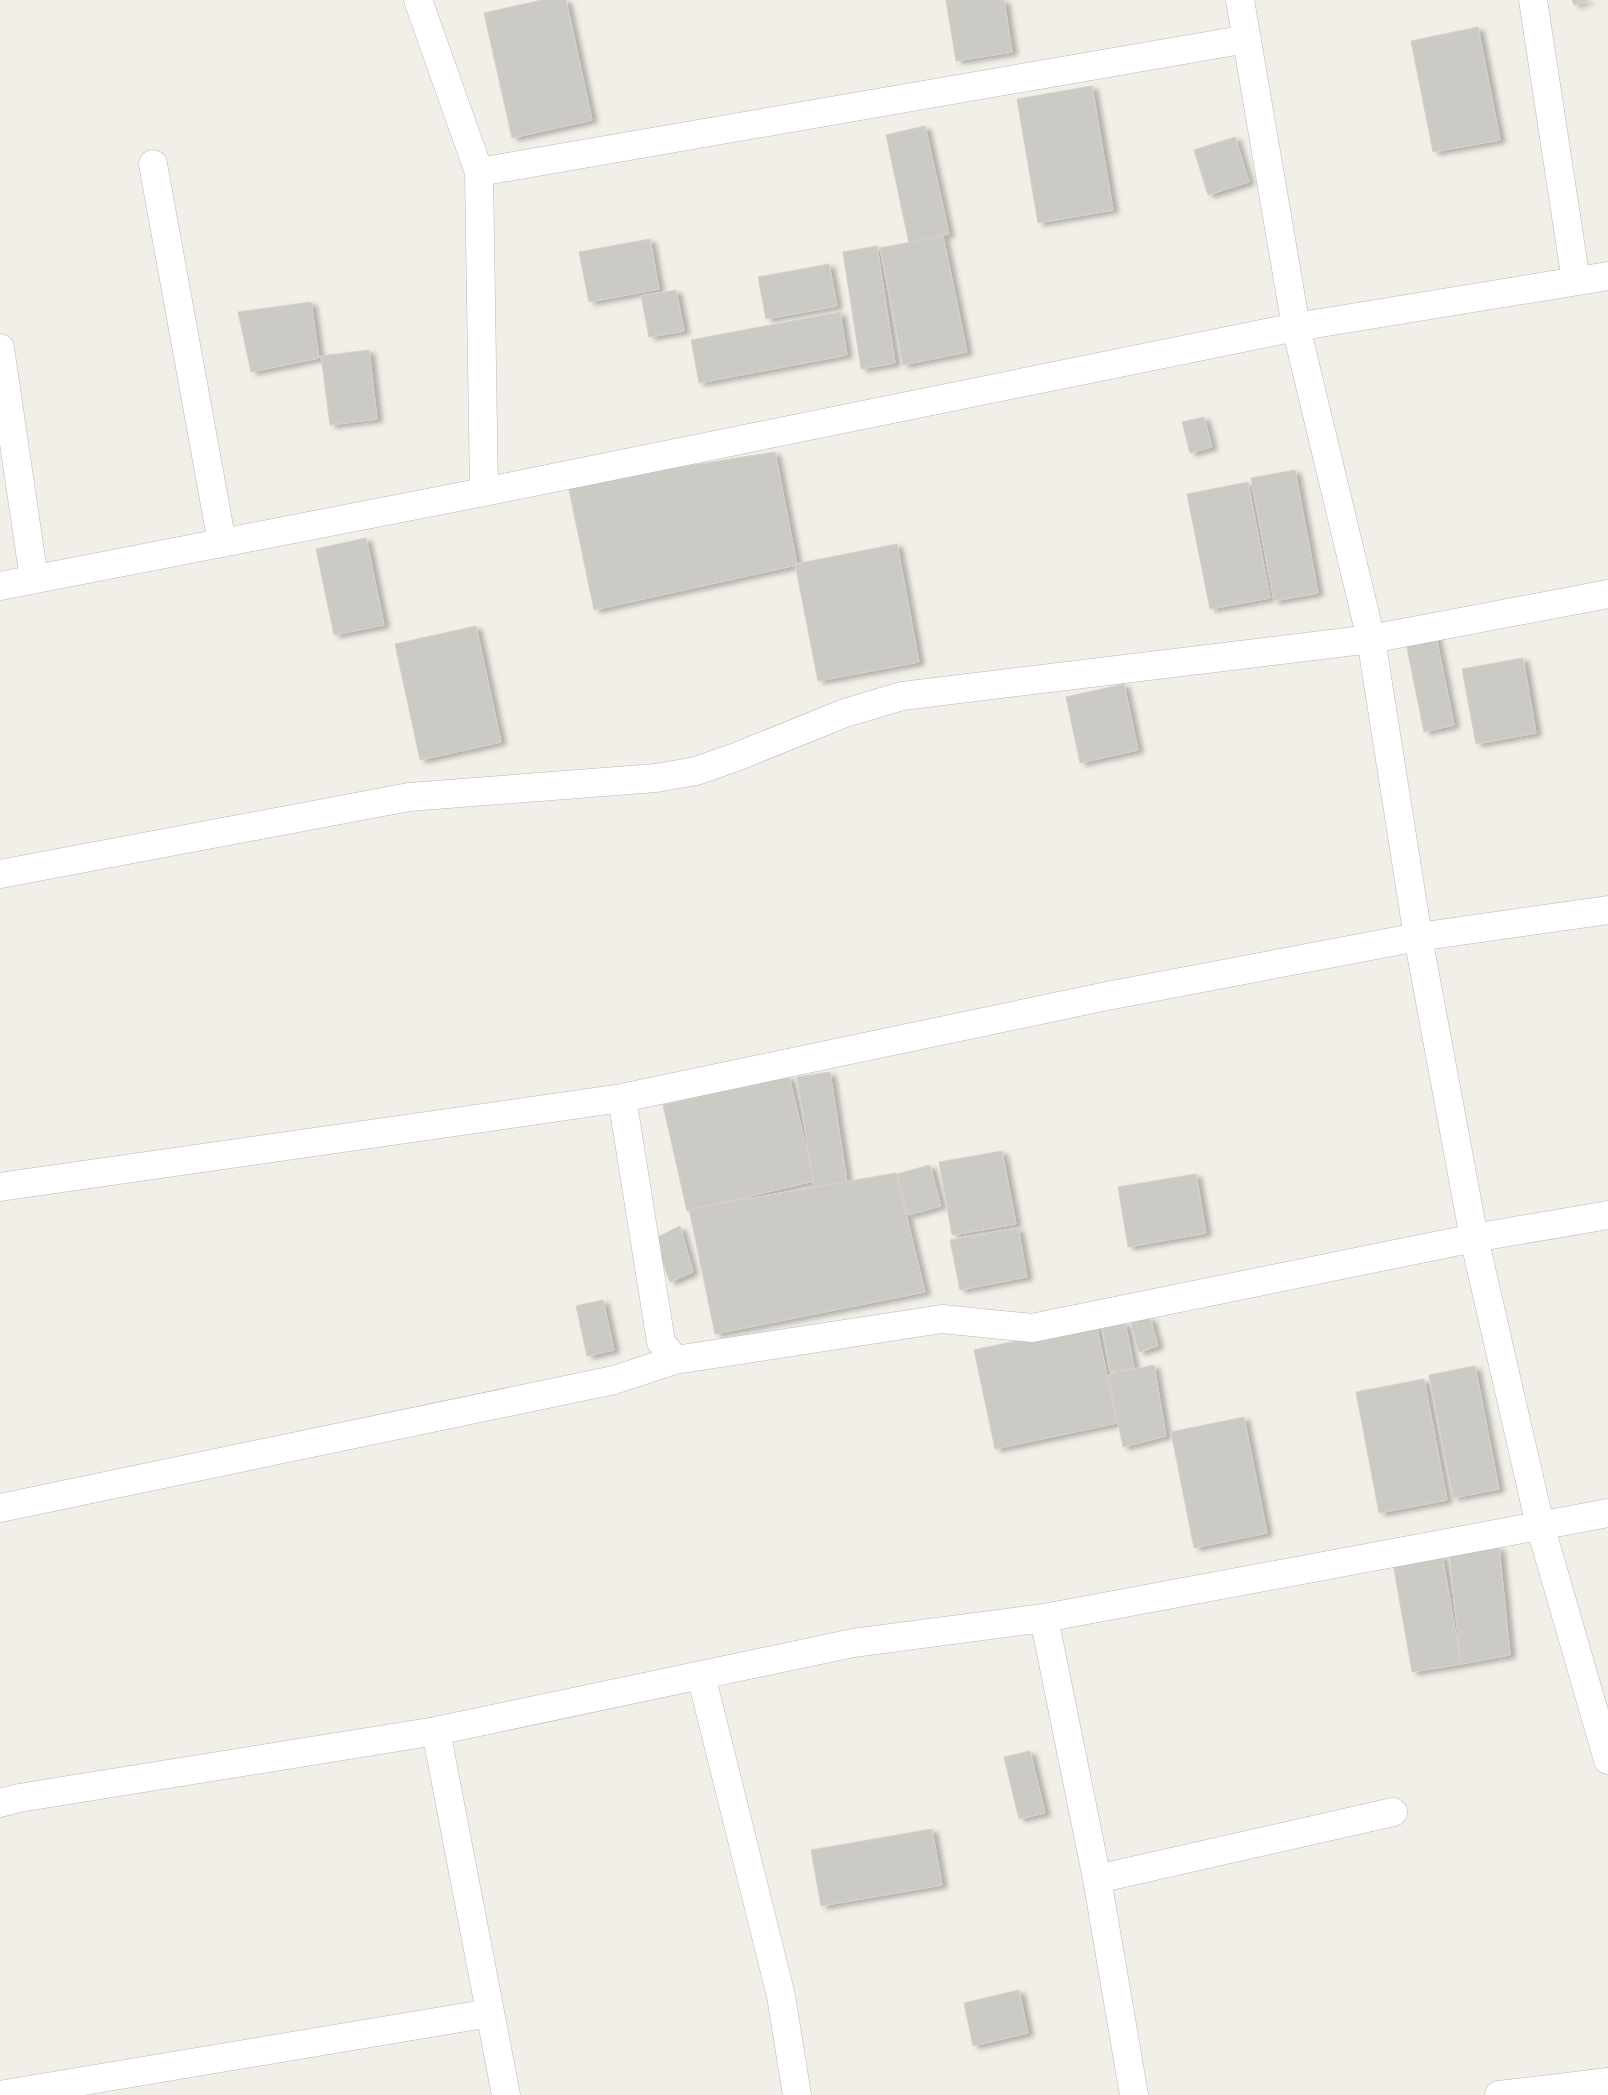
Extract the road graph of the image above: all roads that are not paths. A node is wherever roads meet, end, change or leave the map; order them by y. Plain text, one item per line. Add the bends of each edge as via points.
1 (418, 0) edge
2 (1240, 0) edge
3 (1533, 0) edge
4 (1247, 39) junction
5 (153, 164) dead end
6 (480, 172) junction
7 (1608, 276) edge
8 (1576, 281) junction
9 (1296, 327) junction
10 (0, 348) edge
11 (484, 492) junction
12 (222, 543) junction
13 (34, 579) junction
14 (0, 586) edge
15 (1608, 594) edge
16 (1372, 639) junction
17 (0, 874) edge
18 (1608, 910) edge
19 (1418, 937) junction
20 (622, 1098) junction
21 (0, 1187) edge
22 (1608, 1215) edge
23 (1474, 1238) junction
24 (675, 1360) junction
25 (0, 1508) edge
26 (1608, 1513) edge
27 (1540, 1525) junction
28 (1044, 1618) junction
29 (701, 1675) junction
30 (436, 1731) junction
31 (1608, 1760) edge
32 (0, 1803) edge
33 (1393, 1812) dead end
34 (1097, 1879) junction
35 (490, 2013) junction
36 (1608, 2082) edge
37 (0, 2095) edge
38 (506, 2095) edge
39 (798, 2095) edge
40 (1134, 2095) edge
41 (1499, 2095) edge

1 - 6 street
2 - 4 street
3 - 8 street
4 - 6 street
4 - 9 street
5 - 12 street
6 - 11 street
7 - 8 street
8 - 9 street
9 - 11 street
9 - 16 street
10 - 13 street
11 - 12 street
12 - 13 street
13 - 14 street
15 - 16 street
16 - 17 street via 902,696 845,713 696,771 656,778 408,797
16 - 19 street
18 - 19 street
19 - 20 street via 1107,996
19 - 23 street
20 - 21 street
20 - 24 street via 661,1342
22 - 23 street
23 - 24 street via 1032,1328 942,1319
23 - 27 street
24 - 25 street via 604,1382
26 - 27 street
27 - 28 street
27 - 31 street
28 - 29 street via 853,1643
28 - 34 street
29 - 30 street
29 - 39 street via 781,1996
30 - 32 street
30 - 35 street
33 - 34 street
34 - 40 street
35 - 37 street
35 - 38 street
36 - 41 street

